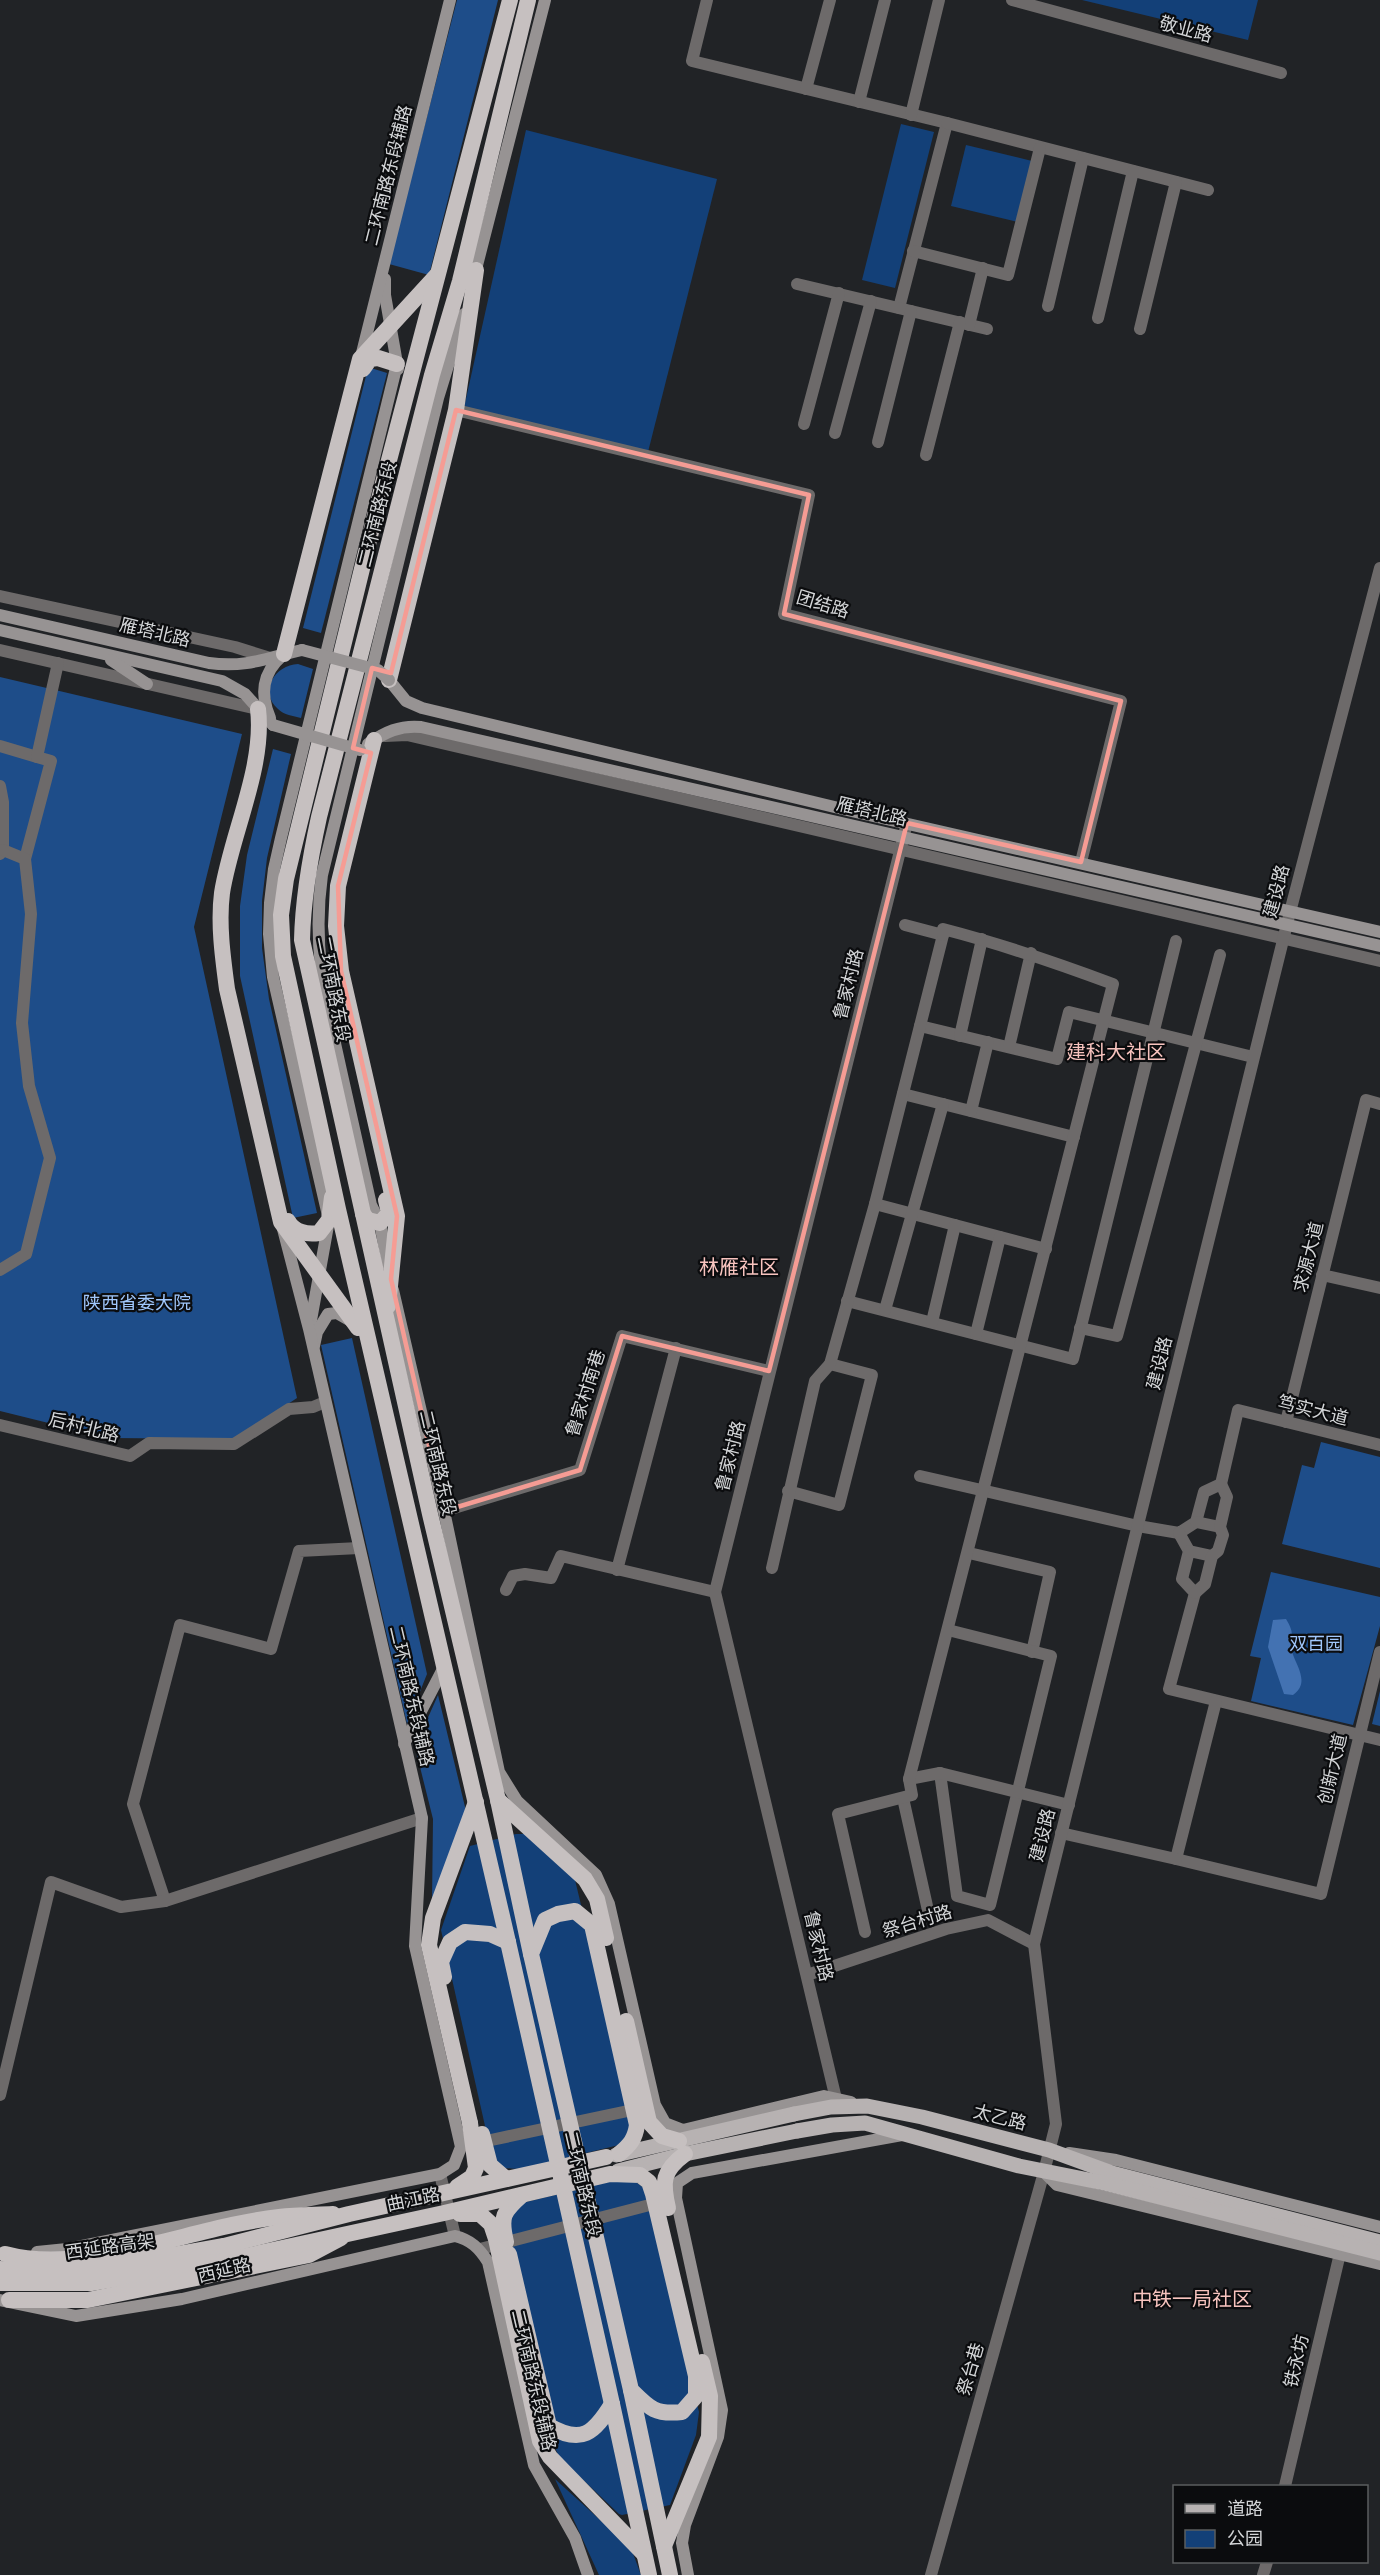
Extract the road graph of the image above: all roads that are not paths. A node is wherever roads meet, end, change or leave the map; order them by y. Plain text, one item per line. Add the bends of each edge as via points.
1 (450, 0) edge
2 (510, 0) edge
3 (528, 0) edge
4 (545, 0) edge
5 (707, 0) edge
6 (830, 0) edge
7 (885, 0) edge
8 (939, 0) edge
9 (1012, 0) edge
10 (1281, 74) dead end
11 (806, 89) junction
12 (859, 102) junction
13 (911, 115) junction
14 (947, 123) junction
15 (1040, 148) junction
16 (1083, 158) junction
17 (1133, 171) junction
18 (1176, 182) junction
19 (1208, 190) dead end
20 (913, 251) junction
21 (385, 260) junction
22 (983, 268) junction
23 (476, 270) junction
24 (440, 272) junction
25 (797, 284) dead end
26 (839, 293) junction
27 (871, 301) junction
28 (1048, 306) dead end
29 (905, 309) junction
30 (1098, 318) dead end
31 (964, 324) junction
32 (390, 328) junction
33 (987, 329) dead end
34 (1140, 329) dead end
35 (360, 359) junction
36 (397, 364) junction
37 (407, 398) junction
38 (456, 410) junction
39 (804, 424) dead end
40 (836, 433) dead end
41 (878, 442) dead end
42 (926, 454) dead end
43 (1380, 568) edge
44 (0, 596) edge
45 (0, 615) edge
46 (0, 630) edge
47 (0, 650) edge
48 (302, 650) junction
49 (105, 656) junction
50 (277, 656) junction
51 (58, 663) junction
52 (389, 680) junction
53 (147, 684) junction
54 (258, 709) junction
55 (273, 725) junction
56 (377, 738) junction
57 (0, 746) edge
58 (360, 750) junction
59 (38, 757) junction
60 (0, 786) edge
61 (906, 823) junction
62 (903, 837) junction
63 (901, 850) junction
64 (1, 852) edge
65 (25, 859) junction
66 (1081, 862) junction
67 (1290, 912) junction
68 (905, 925) dead end
69 (1286, 925) junction
70 (1380, 932) edge
71 (943, 935) junction
72 (982, 939) junction
73 (1283, 939) junction
74 (1176, 941) dead end
75 (1380, 946) edge
76 (1031, 953) junction
77 (1220, 955) dead end
78 (1380, 961) edge
79 (1104, 1020) junction
80 (920, 1026) junction
81 (1154, 1033) junction
82 (960, 1036) junction
83 (988, 1042) junction
84 (1196, 1043) junction
85 (1009, 1047) junction
86 (1253, 1057) junction
87 (903, 1094) junction
88 (943, 1104) junction
89 (1380, 1104) edge
90 (971, 1111) junction
91 (1074, 1137) junction
92 (333, 1185) junction
93 (875, 1204) junction
94 (330, 1211) junction
95 (911, 1213) junction
96 (363, 1214) junction
97 (281, 1222) junction
98 (380, 1223) junction
99 (955, 1225) junction
100 (1000, 1237) junction
101 (1046, 1249) junction
102 (0, 1270) edge
103 (320, 1274) junction
104 (1322, 1275) junction
105 (391, 1279) junction
106 (1380, 1288) edge
107 (847, 1301) junction
108 (885, 1310) junction
109 (387, 1322) junction
110 (932, 1322) junction
111 (358, 1326) junction
112 (1080, 1328) junction
113 (309, 1329) junction
114 (976, 1334) junction
115 (1021, 1346) junction
116 (314, 1348) junction
117 (676, 1348) junction
118 (830, 1364) junction
119 (769, 1371) junction
120 (378, 1379) junction
121 (325, 1402) junction
122 (1286, 1422) junction
123 (0, 1425) edge
124 (1380, 1445) edge
125 (920, 1476) dead end
126 (1221, 1484) junction
127 (788, 1491) junction
128 (984, 1492) junction
129 (444, 1511) junction
130 (1196, 1522) junction
131 (1137, 1526) junction
132 (1220, 1527) junction
133 (1179, 1533) junction
134 (359, 1548) junction
135 (1189, 1551) junction
136 (969, 1553) junction
137 (1212, 1556) junction
138 (772, 1568) dead end
139 (617, 1570) junction
140 (507, 1590) dead end
141 (715, 1592) junction
142 (1195, 1593) junction
143 (948, 1630) junction
144 (1032, 1652) junction
145 (1380, 1652) edge
146 (446, 1664) junction
147 (1216, 1701) junction
148 (1359, 1734) junction
149 (1380, 1740) edge
150 (404, 1744) junction
151 (485, 1750) junction
152 (499, 1772) junction
153 (940, 1773) junction
154 (909, 1779) junction
155 (1018, 1792) junction
156 (903, 1798) junction
157 (498, 1800) junction
158 (476, 1803) junction
159 (1069, 1805) junction
160 (422, 1818) junction
161 (1061, 1833) junction
162 (1176, 1858) junction
163 (165, 1901) junction
164 (929, 1915) dead end
165 (865, 1932) dead end
166 (508, 1942) junction
167 (1034, 1944) junction
168 (531, 1954) junction
169 (807, 1975) junction
170 (0, 2096) edge
171 (836, 2099) junction
172 (655, 2105) junction
173 (867, 2106) junction
174 (902, 2135) junction
175 (682, 2142) junction
176 (460, 2147) junction
177 (1049, 2150) junction
178 (612, 2155) junction
179 (1044, 2172) junction
180 (692, 2173) junction
181 (440, 2174) junction
182 (610, 2174) junction
183 (506, 2179) junction
184 (446, 2193) junction
185 (524, 2193) junction
186 (676, 2198) junction
187 (444, 2213) junction
188 (349, 2214) junction
189 (1380, 2227) edge
190 (350, 2232) junction
191 (455, 2236) junction
192 (1380, 2242) edge
193 (480, 2249) junction
194 (1341, 2249) junction
195 (223, 2253) junction
196 (1380, 2253) edge
197 (2, 2258) edge
198 (1380, 2264) edge
199 (0, 2283) edge
200 (4, 2300) edge
201 (631, 2390) junction
202 (612, 2404) junction
203 (1285, 2485) edge
204 (664, 2546) junction
205 (644, 2554) junction
206 (588, 2575) edge
207 (649, 2575) edge
208 (670, 2575) edge
209 (688, 2575) edge
210 (932, 2575) edge

1 - 21 main road, 二环南路东段辅路
2 - 24 highway, 二环南路东段
3 - 96 highway, 二环南路东段 via 460,281 432,375 308,867 303,940
4 - 23 main road
5 - 11 street via 692,61
6 - 11 street
7 - 12 street
8 - 13 street
9 - 10 street, 敬业路
11 - 12 street
12 - 13 street
13 - 14 street
14 - 15 street
14 - 20 street
15 - 16 street
15 - 22 street via 1008,275
16 - 17 street
16 - 28 street
17 - 18 street
17 - 30 street
18 - 19 street
18 - 34 street
20 - 22 street
20 - 29 street
21 - 32 main road
21 - 35 main road, 二环南路东段辅路
22 - 31 street
23 - 38 highway
23 - 98 main road via 438,398 319,899 318,947 323,990 371,1205
24 - 32 highway
24 - 37 highway, 二环南路东段
25 - 26 street
26 - 27 street
26 - 39 street
27 - 29 street
27 - 40 street
29 - 31 street
29 - 41 street
31 - 33 street
31 - 42 street
32 - 35 highway
32 - 36 main road
35 - 50 highway
36 - 37 main road
36 - 48 highway via 374,358 364,364 298,628
36 - 94 main road via 281,838 270,903 269,934 277,1001
37 - 92 highway, 二环南路东段 via 286,879 281,915 283,956
38 - 52 highway
38 - 66 street, 团结路 via 809,495 784,614 1121,701
43 - 67 street, 建设路
44 - 50 street
45 - 50 main road, 雁塔北路 via 209,663 230,666
46 - 49 main road, 雁塔北路
47 - 51 street
48 - 50 main road, 雁塔北路
48 - 52 main road, 雁塔北路, bridge via 378,670
49 - 53 main road
49 - 54 main road, 雁塔北路 via 222,681 245,694
50 - 55 main road via 264,681 265,706
51 - 53 street
51 - 59 street
52 - 61 main road, 雁塔北路 via 406,701 422,708
53 - 54 street
54 - 55 main road, 雁塔北路
54 - 97 highway via 259,743 222,894 222,955
55 - 58 main road, bridge
55 - 94 highway via 235,876 231,958 288,1221 292,1228 310,1235 319,1233
56 - 58 main road, 雁塔北路
56 - 62 main road, 雁塔北路 via 405,726 421,727
56 - 63 street via 407,735
56 - 105 highway via 338,886 336,926 341,971 397,1216
57 - 59 street
58 - 98 highway via 360,770 331,890 329,945 334,985 388,1213
59 - 65 street via 51,761
60 - 64 street
61 - 62 street, 鲁家村路
61 - 66 main road, 雁塔北路
62 - 63 street, 鲁家村路
62 - 69 main road, 雁塔北路
63 - 73 street
63 - 119 street, 鲁家村路
64 - 65 street
65 - 102 street via 31,914 21,1023 30,1086 50,1158 26,1254
66 - 67 main road, 雁塔北路
67 - 69 street, 建设路
67 - 70 main road, 雁塔北路
68 - 71 street
69 - 73 street, 建设路
69 - 75 main road, 雁塔北路
71 - 72 street via 944,929
71 - 80 street
72 - 76 street
72 - 82 street
73 - 78 street
73 - 86 street, 建设路
74 - 81 street
76 - 79 street via 1113,984
76 - 85 street
77 - 84 street
79 - 81 street
79 - 85 street via 1069,1012 1057,1059
79 - 91 street
80 - 82 street
80 - 87 street
81 - 84 street
81 - 112 street
82 - 83 street
83 - 85 street
83 - 90 street
84 - 86 street
84 - 112 street via 1117,1336
86 - 131 street, 建设路
87 - 88 street
87 - 93 street
88 - 90 street
88 - 95 street
89 - 104 street, 求源大道 via 1366,1100
90 - 91 street
91 - 101 street
92 - 94 highway
92 - 120 highway
93 - 95 street
93 - 107 street
94 - 103 main road
94 - 111 highway
95 - 99 street
95 - 108 street
96 - 98 highway
96 - 105 main road
96 - 109 highway, 二环南路东段
97 - 103 highway
97 - 113 main road, 二环南路东段辅路
98 - 105 main road
99 - 100 street
99 - 110 street
100 - 101 street
100 - 114 street
101 - 115 street
103 - 111 highway
103 - 113 main road
104 - 106 street
104 - 122 street, 求源大道
105 - 109 highway
105 - 129 main road
107 - 108 street
107 - 118 street
108 - 110 street
109 - 151 highway, 二环南路东段
110 - 114 street
111 - 116 main road via 337,1313 328,1314 317,1332
111 - 120 highway via 366,1359
112 - 115 street via 1073,1359
113 - 116 main road, 二环南路东段辅路
114 - 115 street
115 - 128 street
116 - 121 main road, 二环南路东段辅路
117 - 119 street, 鲁家村南巷
117 - 129 street, 鲁家村南巷 via 622,1336 580,1470
117 - 139 street
118 - 127 street via 815,1381
118 - 127 street via 872,1375 839,1505
119 - 141 street, 鲁家村路
120 - 146 highway, 二环南路东段
121 - 123 street, 后村北路 via 289,1409 234,1444 149,1443 130,1456
121 - 134 main road, 二环南路东段辅路
122 - 124 street, 笃实大道
122 - 126 street, 笃实大道 via 1238,1410
125 - 128 street
126 - 130 street via 1204,1492
126 - 132 street via 1227,1497
127 - 138 street
128 - 131 street
128 - 136 street
129 - 152 main road
130 - 132 street
130 - 133 street
131 - 133 street
131 - 159 street, 建设路
132 - 137 street via 1223,1535
133 - 135 street
134 - 150 main road, 二环南路东段辅路
134 - 163 street via 299,1551 271,1648 180,1625 133,1804
135 - 137 street
135 - 142 street via 1182,1579
136 - 143 street
136 - 144 street via 1050,1572
137 - 142 street via 1205,1584
139 - 140 street via 561,1556 551,1578 513,1576
139 - 141 street
141 - 169 street, 鲁家村路
142 - 147 street via 1169,1689
143 - 144 street
143 - 154 street
144 - 155 street via 1051,1656
145 - 148 street, 创新大道
146 - 150 main road
146 - 158 highway, 二环南路东段
147 - 148 street
147 - 162 street
148 - 149 street
148 - 162 street, 创新大道 via 1321,1894
150 - 160 main road, 二环南路东段辅路
151 - 152 main road
151 - 157 highway, 二环南路东段
152 - 172 main road via 517,1801 596,1875 609,1904
153 - 154 street
153 - 155 street
153 - 155 street via 957,1896 990,1905
154 - 156 street via 912,1795
155 - 159 street
156 - 164 street
156 - 165 street via 838,1814
157 - 168 highway, 二环南路东段, bridge
157 - 175 highway, bridge via 585,1879 597,1899 650,2122 662,2136
158 - 166 highway, 二环南路东段
158 - 184 highway, bridge via 433,1918 429,1945 476,2156 472,2177
159 - 161 street, 建设路
160 - 163 street
160 - 176 main road, 二环南路东段辅路 via 415,1946
161 - 162 street
161 - 167 street, 建设路
163 - 170 street via 121,1907 51,1882
166 - 183 highway, bridge via 490,1934 465,1932 450,1942 441,1962 490,2165
166 - 202 highway, 二环南路东段, bridge
167 - 169 street, 祭台村路 via 988,1920 946,1929
167 - 177 street, 建设路 via 1056,2124
168 - 178 highway, bridge via 545,1920 575,1911 592,1924 638,2125 629,2146
168 - 201 highway, 二环南路东段, bridge
169 - 171 street, 鲁家村路
171 - 173 main road
171 - 175 main road via 824,2096
172 - 175 main road
172 - 176 street
173 - 175 main road, 太乙路, bridge via 794,2114
173 - 177 main road, 太乙路
174 - 175 main road, 太乙路, bridge via 865,2123
174 - 179 main road, 太乙路
174 - 180 main road
175 - 178 main road, 太乙路, bridge
175 - 180 street
175 - 182 main road, 太乙路, bridge
175 - 204 highway, bridge via 663,2185 710,2396 711,2420 709,2437
176 - 181 main road via 454,2165
177 - 179 street, 建设路
177 - 189 main road via 1116,2160
177 - 192 main road, 太乙路 via 1112,2173
178 - 183 highway, 曲江路, bridge
179 - 194 main road, 太乙路 via 1104,2183
179 - 210 street, 祭台巷
180 - 186 main road via 677,2183
181 - 191 street
181 - 197 main road via 67,2249
182 - 185 highway, 曲江路, bridge
182 - 201 highway, 曲江路, bridge via 640,2175 649,2182 696,2376 696,2396 682,2412 666,2414 650,2409
183 - 184 highway, 曲江路, bridge
184 - 188 highway, 曲江路, bridge
185 - 187 highway, 曲江路, bridge
185 - 202 highway, bridge via 503,2214 502,2225 549,2426 579,2436 597,2428
186 - 193 street
186 - 209 main road via 722,2410 718,2437 685,2525 682,2543
187 - 190 highway, 曲江路, bridge
187 - 205 highway, bridge via 480,2214 491,2224 540,2441 550,2457
188 - 195 highway, 曲江路, bridge
188 - 197 highway, bridge via 278,2217 60,2260
190 - 195 highway, 曲江路, bridge
190 - 200 highway, bridge via 309,2254 132,2292 88,2300
191 - 193 main road
191 - 200 main road, 西延路 via 182,2299 76,2316
193 - 206 main road, 二环南路东段辅路 via 488,2262 534,2465 575,2538
194 - 196 main road, 太乙路
194 - 198 main road
194 - 203 street, 铁永坊
195 - 197 highway, 西延路高架 via 50,2273
195 - 199 highway, 西延路高架 via 91,2283
201 - 204 highway, 二环南路东段, bridge
202 - 205 highway, 二环南路东段
204 - 208 highway
205 - 207 highway, 二环南路东段

